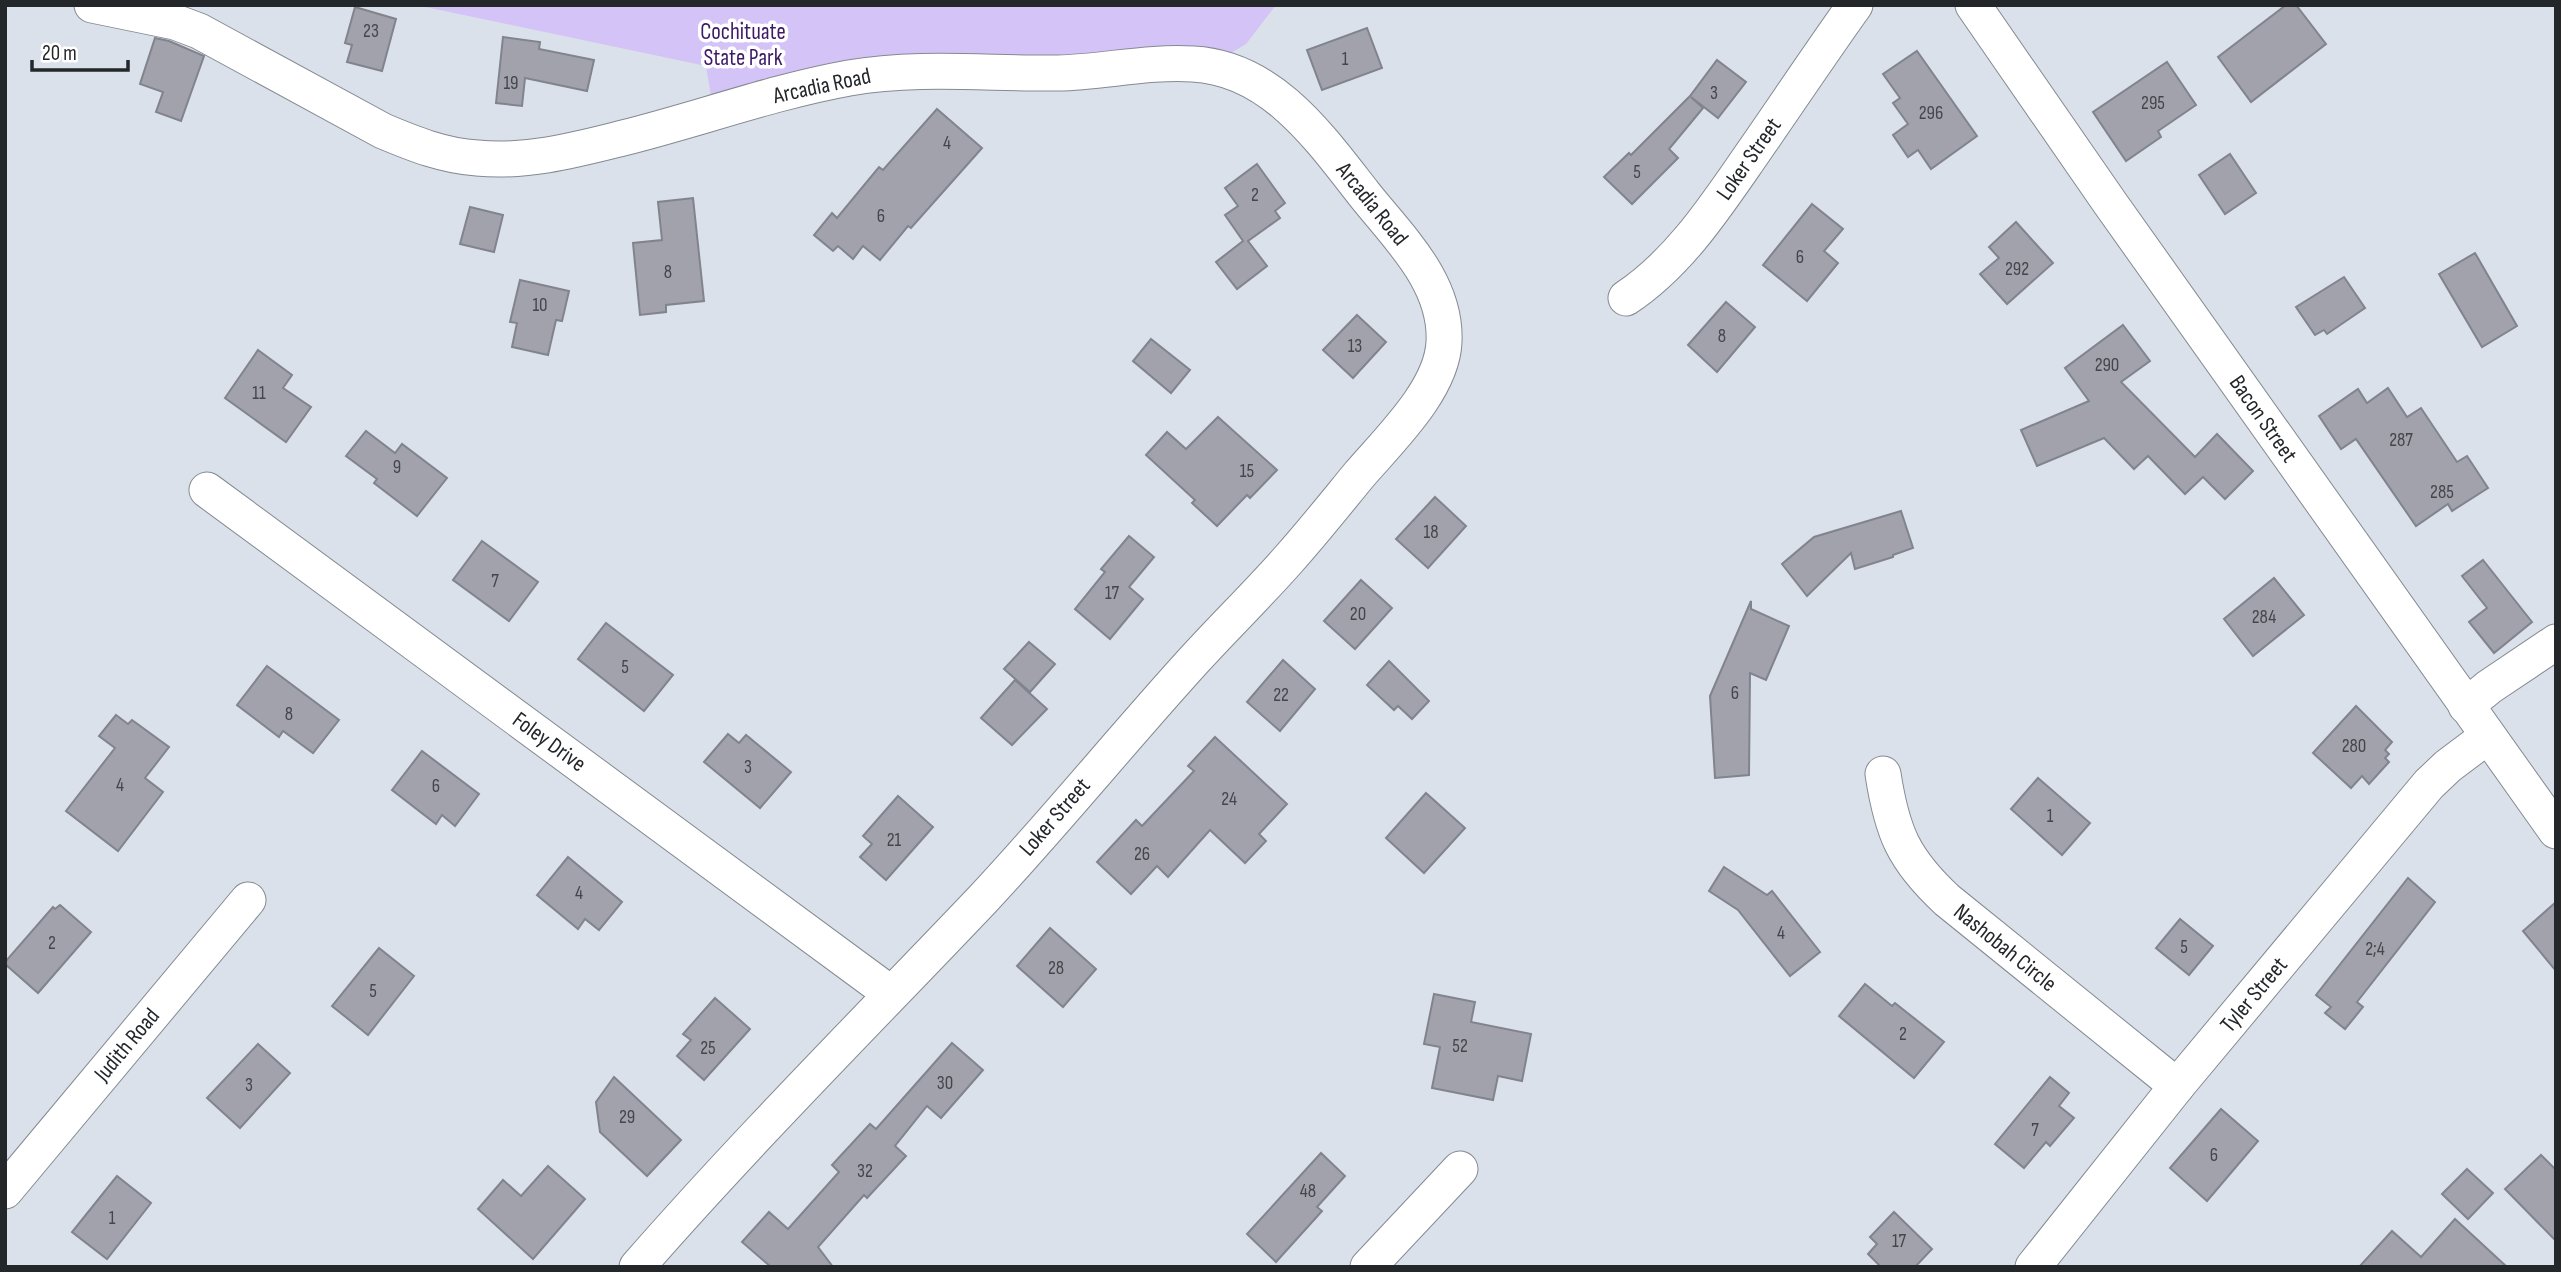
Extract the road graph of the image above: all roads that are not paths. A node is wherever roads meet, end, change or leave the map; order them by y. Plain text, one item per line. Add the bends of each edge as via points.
1 (92, 5) edge
2 (1855, 5) edge
3 (1973, 5) edge
4 (1626, 298) dead end
5 (1444, 346) joint
6 (208, 490) dead end
7 (2556, 642) edge
8 (2466, 706) junction
9 (2488, 736) junction
10 (1883, 774) dead end
11 (2556, 831) edge
12 (248, 900) dead end
13 (890, 993) junction
14 (2178, 1086) junction
15 (1460, 1168) dead end
16 (5, 1191) edge
17 (637, 1267) edge
18 (1368, 1267) edge
19 (2033, 1267) edge

1 - 5 street, Arcadia Road via 199,31 414,145 475,158 540,157 581,149 803,88 888,72 1092,72 1195,64 1220,68 1260,85 1325,145 1432,285 1441,309
2 - 4 street, Loker Street via 1718,204 1663,267
3 - 8 street, Bacon Street
5 - 13 street, Loker Street via 1434,378 1408,417 1289,559 1001,879
6 - 13 street, Foley Drive
7 - 8 street
8 - 9 street, Bacon Street
9 - 11 street, Bacon Street
9 - 14 street, Tyler Street via 2430,784
10 - 14 street, Nashobah Circle via 1889,812 1902,847 1922,877
12 - 16 street, Judith Road
13 - 17 street, Loker Street
14 - 19 street, Tyler Street
15 - 18 street

